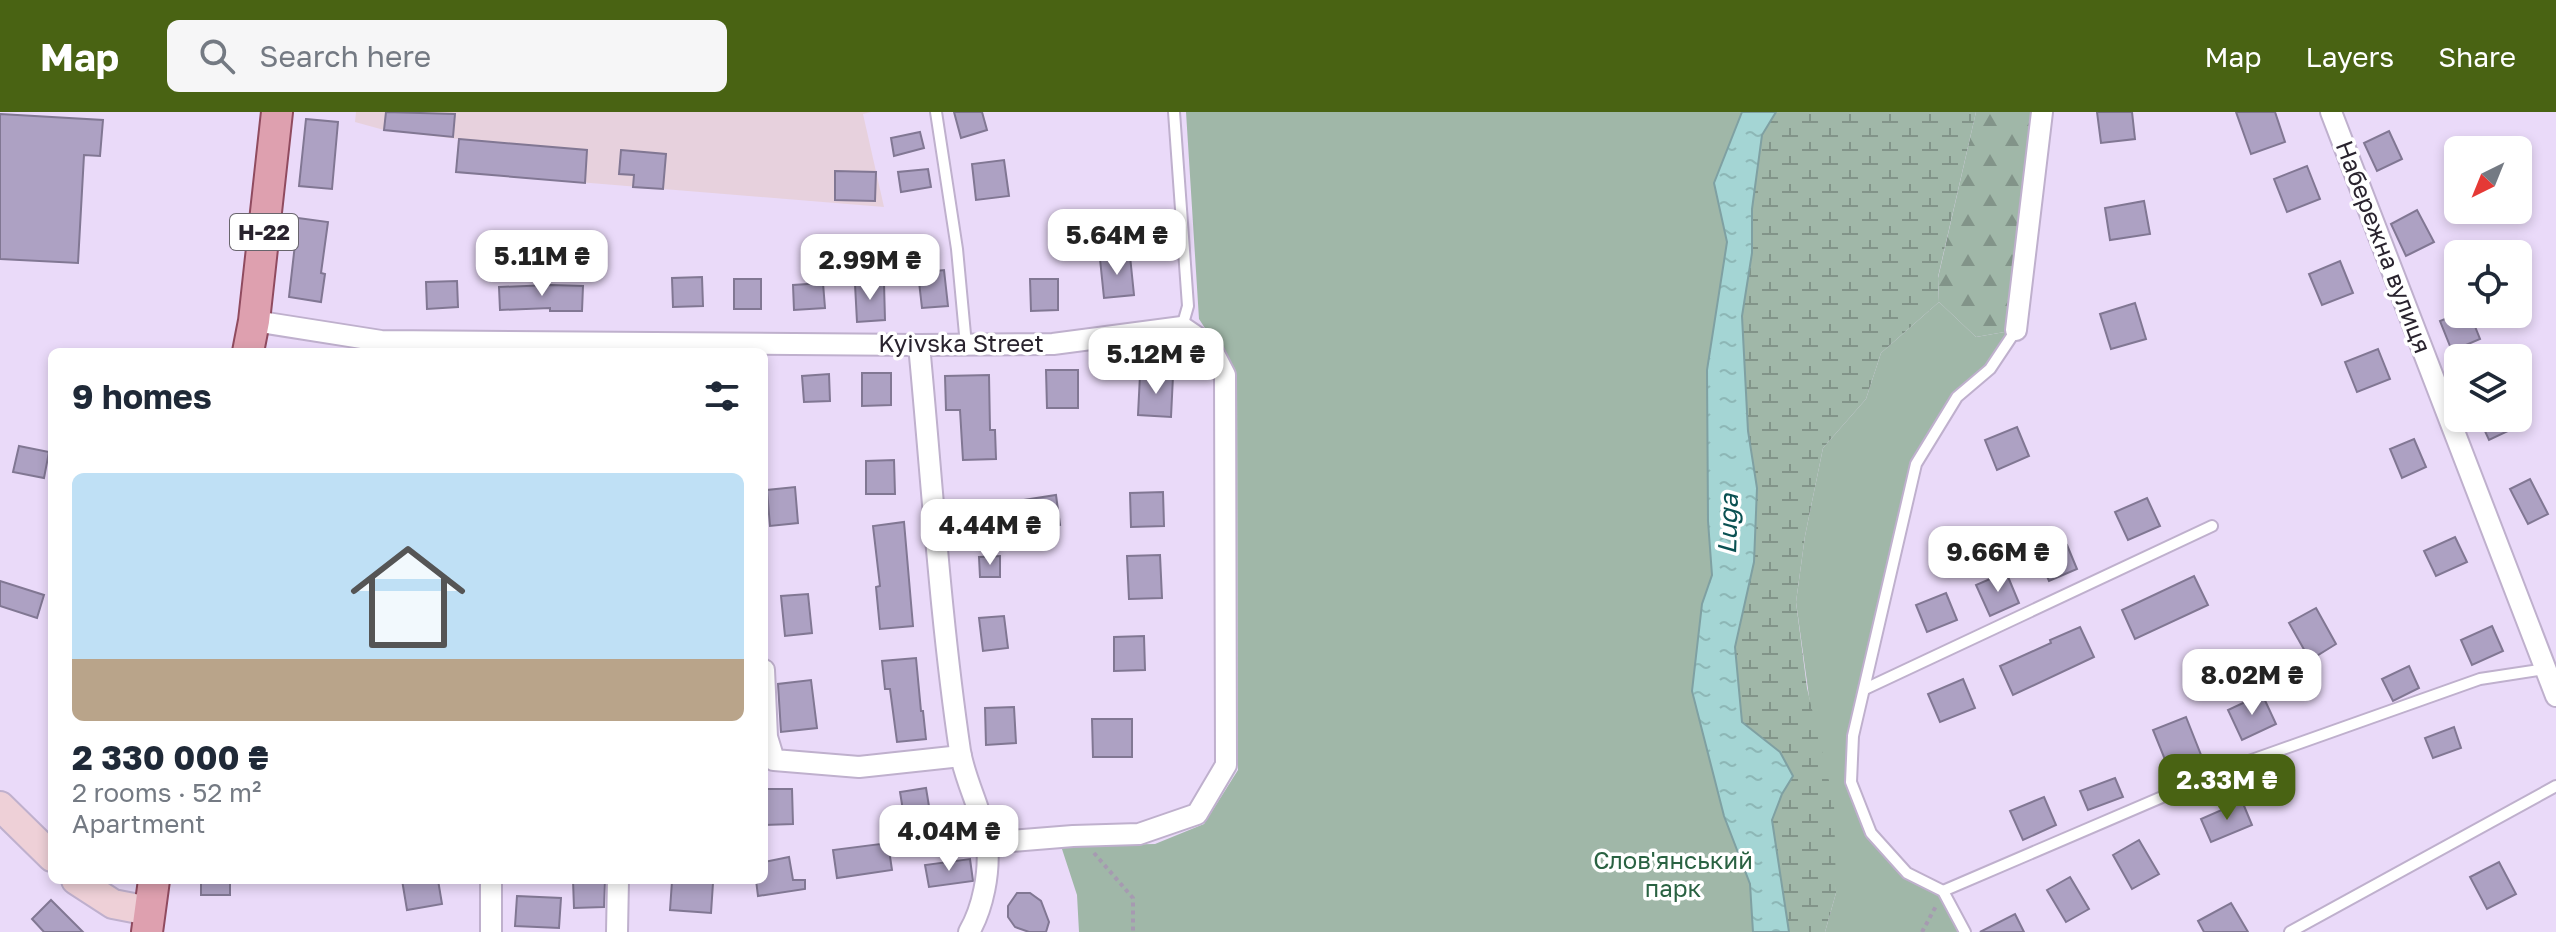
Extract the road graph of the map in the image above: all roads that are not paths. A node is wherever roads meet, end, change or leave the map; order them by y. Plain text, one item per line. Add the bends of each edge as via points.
1 (277, 112) edge
2 (936, 112) edge
3 (1174, 112) edge
4 (2042, 112) edge
5 (2331, 112) edge
6 (254, 321) junction
7 (1182, 327) junction
8 (2016, 330) joint
9 (919, 345) junction
10 (966, 345) junction
11 (249, 348) edge
12 (2212, 526) dead end
13 (2545, 669) junction
14 (1865, 689) junction
15 (2556, 696) edge
16 (768, 740) edge
17 (961, 756) junction
18 (2556, 786) edge
19 (0, 806) edge
20 (987, 843) junction
21 (48, 853) edge
22 (82, 884) edge
23 (153, 884) edge
24 (491, 884) edge
25 (618, 884) edge
26 (1943, 891) junction
27 (148, 922) edge
28 (491, 932) edge
29 (617, 932) edge
30 (969, 932) edge
31 (1965, 932) edge
32 (2290, 932) edge

1 - 6 main road, Н-22
2 - 10 lane
3 - 7 lane via 1188,306
4 - 8 street
5 - 13 street, Набережна вулиця
6 - 9 street, Kyivska Street via 381,341
6 - 11 main road, Н-22
7 - 10 street, Kyivska Street via 1053,344
7 - 20 street via 1210,346 1225,375 1226,765 1197,814 1139,834
8 - 14 lane via 1990,369 1957,397 1916,464
9 - 10 street, Kyivska Street
9 - 17 street via 944,631
12 - 14 lane
13 - 15 street, Набережна вулиця
13 - 26 lane via 2480,679 2232,767
14 - 26 lane via 1853,736 1851,782 1871,833 1907,873
16 - 17 street via 774,760 859,767
17 - 20 street
18 - 32 lane
19 - 21 street
20 - 30 street via 980,907
22 - 27 street
23 - 27 main road
24 - 28 street
25 - 29 street
26 - 31 lane

